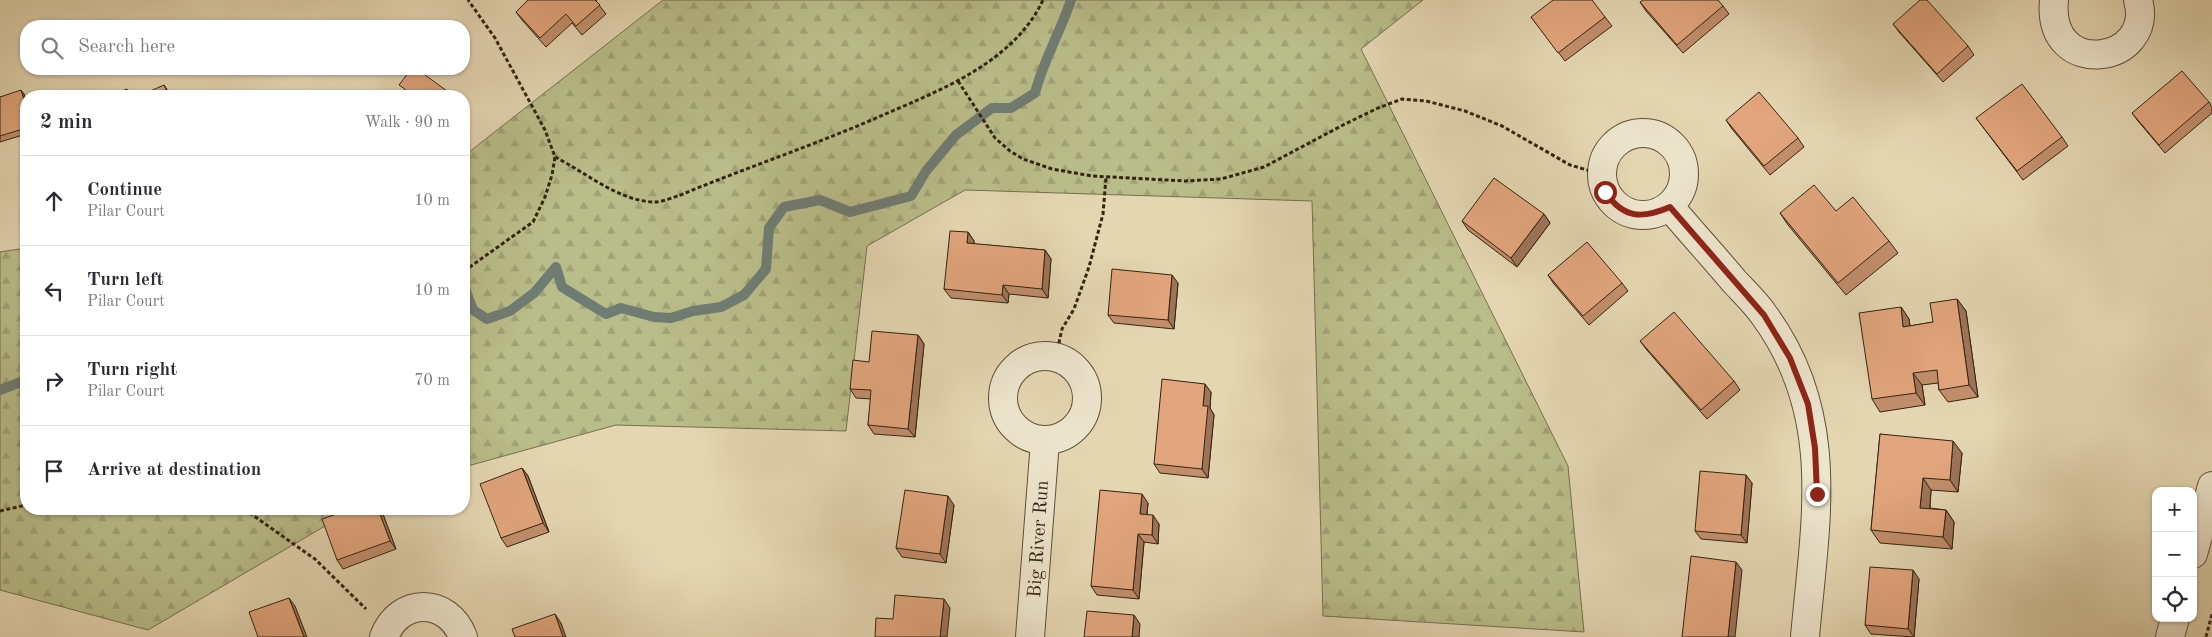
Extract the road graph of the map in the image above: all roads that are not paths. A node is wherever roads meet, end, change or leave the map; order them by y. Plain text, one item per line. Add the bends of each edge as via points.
1 (2053, 0) edge
2 (2138, 0) edge
3 (1670, 207) junction
4 (1044, 441) junction
5 (2212, 486) edge
6 (2197, 540) edge
7 (2174, 622) edge
8 (386, 632) edge
9 (463, 637) edge
10 (1030, 637) edge
11 (1805, 637) edge
12 (2170, 637) edge

1 - 2 street via 2053,20 2063,41 2079,52 2098,56 2125,45 2136,29 2140,8
3 - 3 street via 1650,216 1627,213 1612,202 1605,192 1601,174 1605,156 1616,143 1632,134 1656,134 1672,144 1680,155 1685,174 1682,192
3 - 11 street via 1764,315 1790,358 1808,404 1815,448 1817,494
4 - 4 street via 1066,435 1082,419 1088,399 1083,378 1075,368 1056,356 1039,355 1018,364 1007,377 1002,396 1004,410 1012,426 1024,435
4 - 10 street, Big River Run
5 - 6 street
7 - 12 street
8 - 9 street via 397,616 425,607 438,609 450,616

